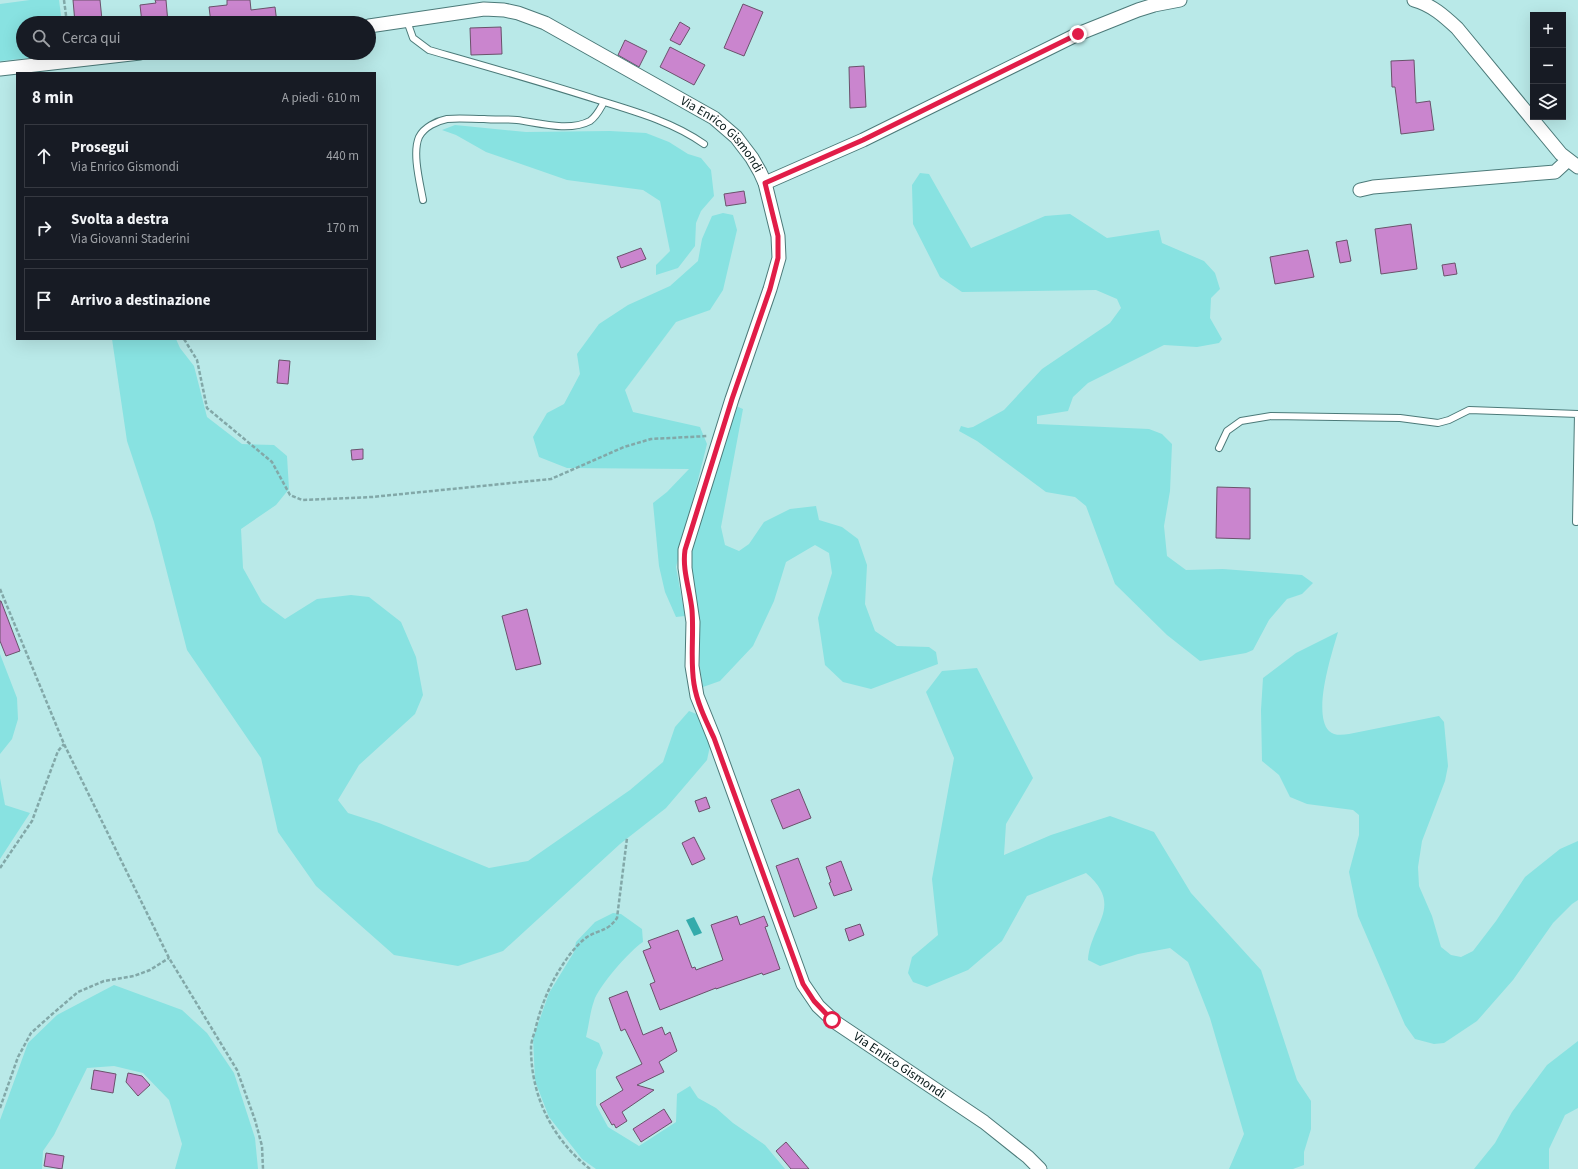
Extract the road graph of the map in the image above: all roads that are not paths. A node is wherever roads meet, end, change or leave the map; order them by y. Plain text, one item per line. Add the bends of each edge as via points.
1 (1180, 0) edge
2 (1414, 0) edge
3 (407, 21) junction
4 (376, 25) edge
5 (79, 60) edge
6 (0, 69) edge
7 (604, 102) junction
8 (704, 144) dead end
9 (1573, 164) edge
10 (765, 183) junction
11 (1360, 190) dead end
12 (424, 200) dead end
13 (1578, 414) edge
14 (1219, 448) dead end
15 (1576, 522) dead end
16 (1040, 1169) edge

1 - 10 street via 1142,9 1078,34 863,140
2 - 9 street via 1426,4 1457,28
3 - 4 street, Via Enrico Gismondi
3 - 7 lane via 413,38 429,50
3 - 10 street, Via Enrico Gismondi via 491,10 518,13 545,23 714,118 744,147
5 - 6 street
7 - 8 lane via 648,116
7 - 12 lane via 595,117 588,122 572,125 547,126 516,120 463,119 432,124 419,138 416,161
9 - 11 street via 1555,172
10 - 16 street, Via Enrico Gismondi via 778,236 778,258 684,555 693,622 692,666 698,700 803,984 818,1006 835,1022 984,1122
13 - 14 lane via 1469,410 1438,423 1400,418 1271,416 1241,421 1227,431
13 - 15 lane

